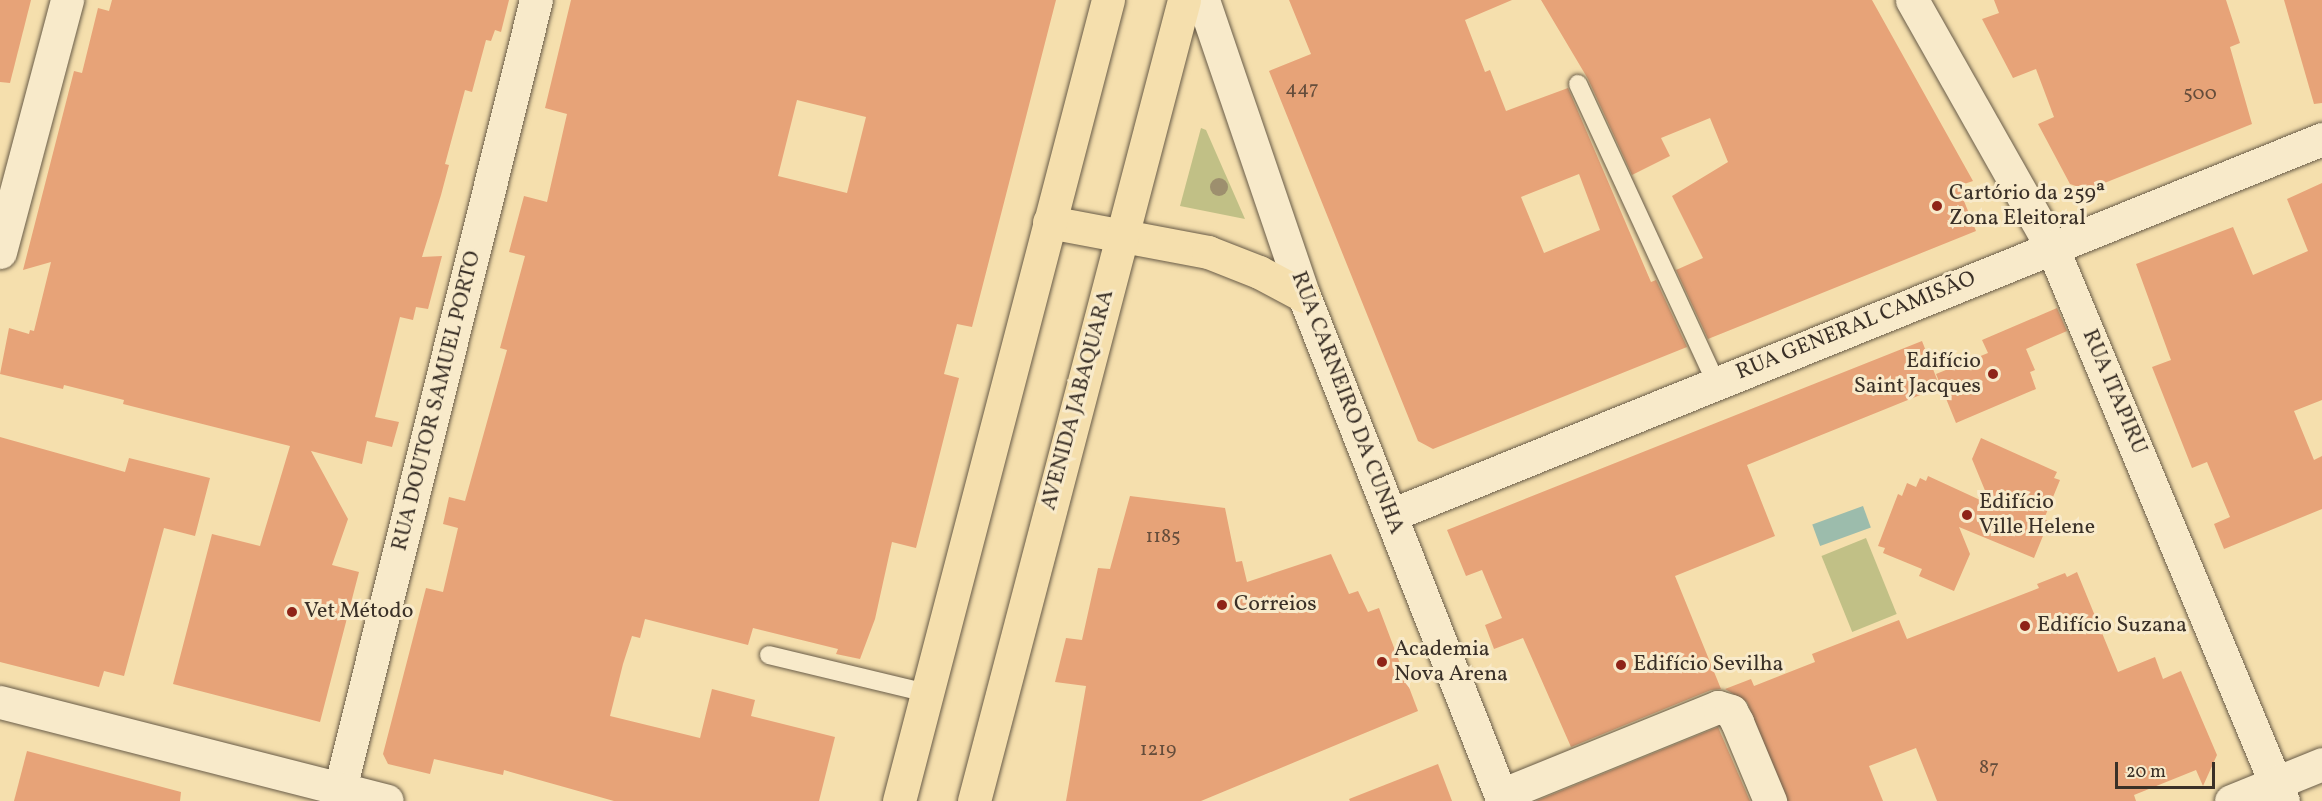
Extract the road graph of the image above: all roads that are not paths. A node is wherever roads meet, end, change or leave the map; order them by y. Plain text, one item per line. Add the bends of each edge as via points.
1 (67, 0) edge
2 (536, 0) edge
3 (1107, 0) edge
4 (1184, 0) edge
5 (1203, 0) edge
6 (1912, 0) edge
7 (1578, 84) dead end
8 (2322, 139) edge
9 (1049, 222) junction
10 (1123, 234) junction
11 (2052, 247) junction
12 (0, 252) edge
13 (1304, 296) junction
14 (1716, 383) junction
15 (1391, 515) junction
16 (769, 655) dead end
17 (927, 693) junction
18 (0, 702) edge
19 (2322, 764) edge
20 (2279, 792) edge
21 (339, 795) edge
22 (1502, 798) edge
23 (387, 801) edge
24 (899, 801) edge
25 (974, 801) edge
26 (1770, 801) edge
27 (2231, 801) edge

1 - 12 street
2 - 21 street, RUA DOUTOR SAMUEL PORTO
3 - 9 main road
4 - 10 main road, AVENIDA JABAQUARA
5 - 13 street, RUA CARNEIRO DA CUNHA
6 - 11 street, RUA ITAPIRU
7 - 14 lane
8 - 11 street, RUA GENERAL CAMISÃO
9 - 10 main road
9 - 17 main road
10 - 13 main road via 1208,252 1259,272
10 - 25 main road, AVENIDA JABAQUARA
11 - 14 street, RUA GENERAL CAMISÃO
11 - 20 street, RUA ITAPIRU
13 - 15 street, RUA CARNEIRO DA CUNHA
14 - 15 street, RUA GENERAL CAMISÃO
15 - 22 street, RUA CARNEIRO DA CUNHA
16 - 17 lane
17 - 24 main road
18 - 21 street
19 - 20 street
20 - 27 street
21 - 23 street
22 - 26 street via 1718,707 1731,711

